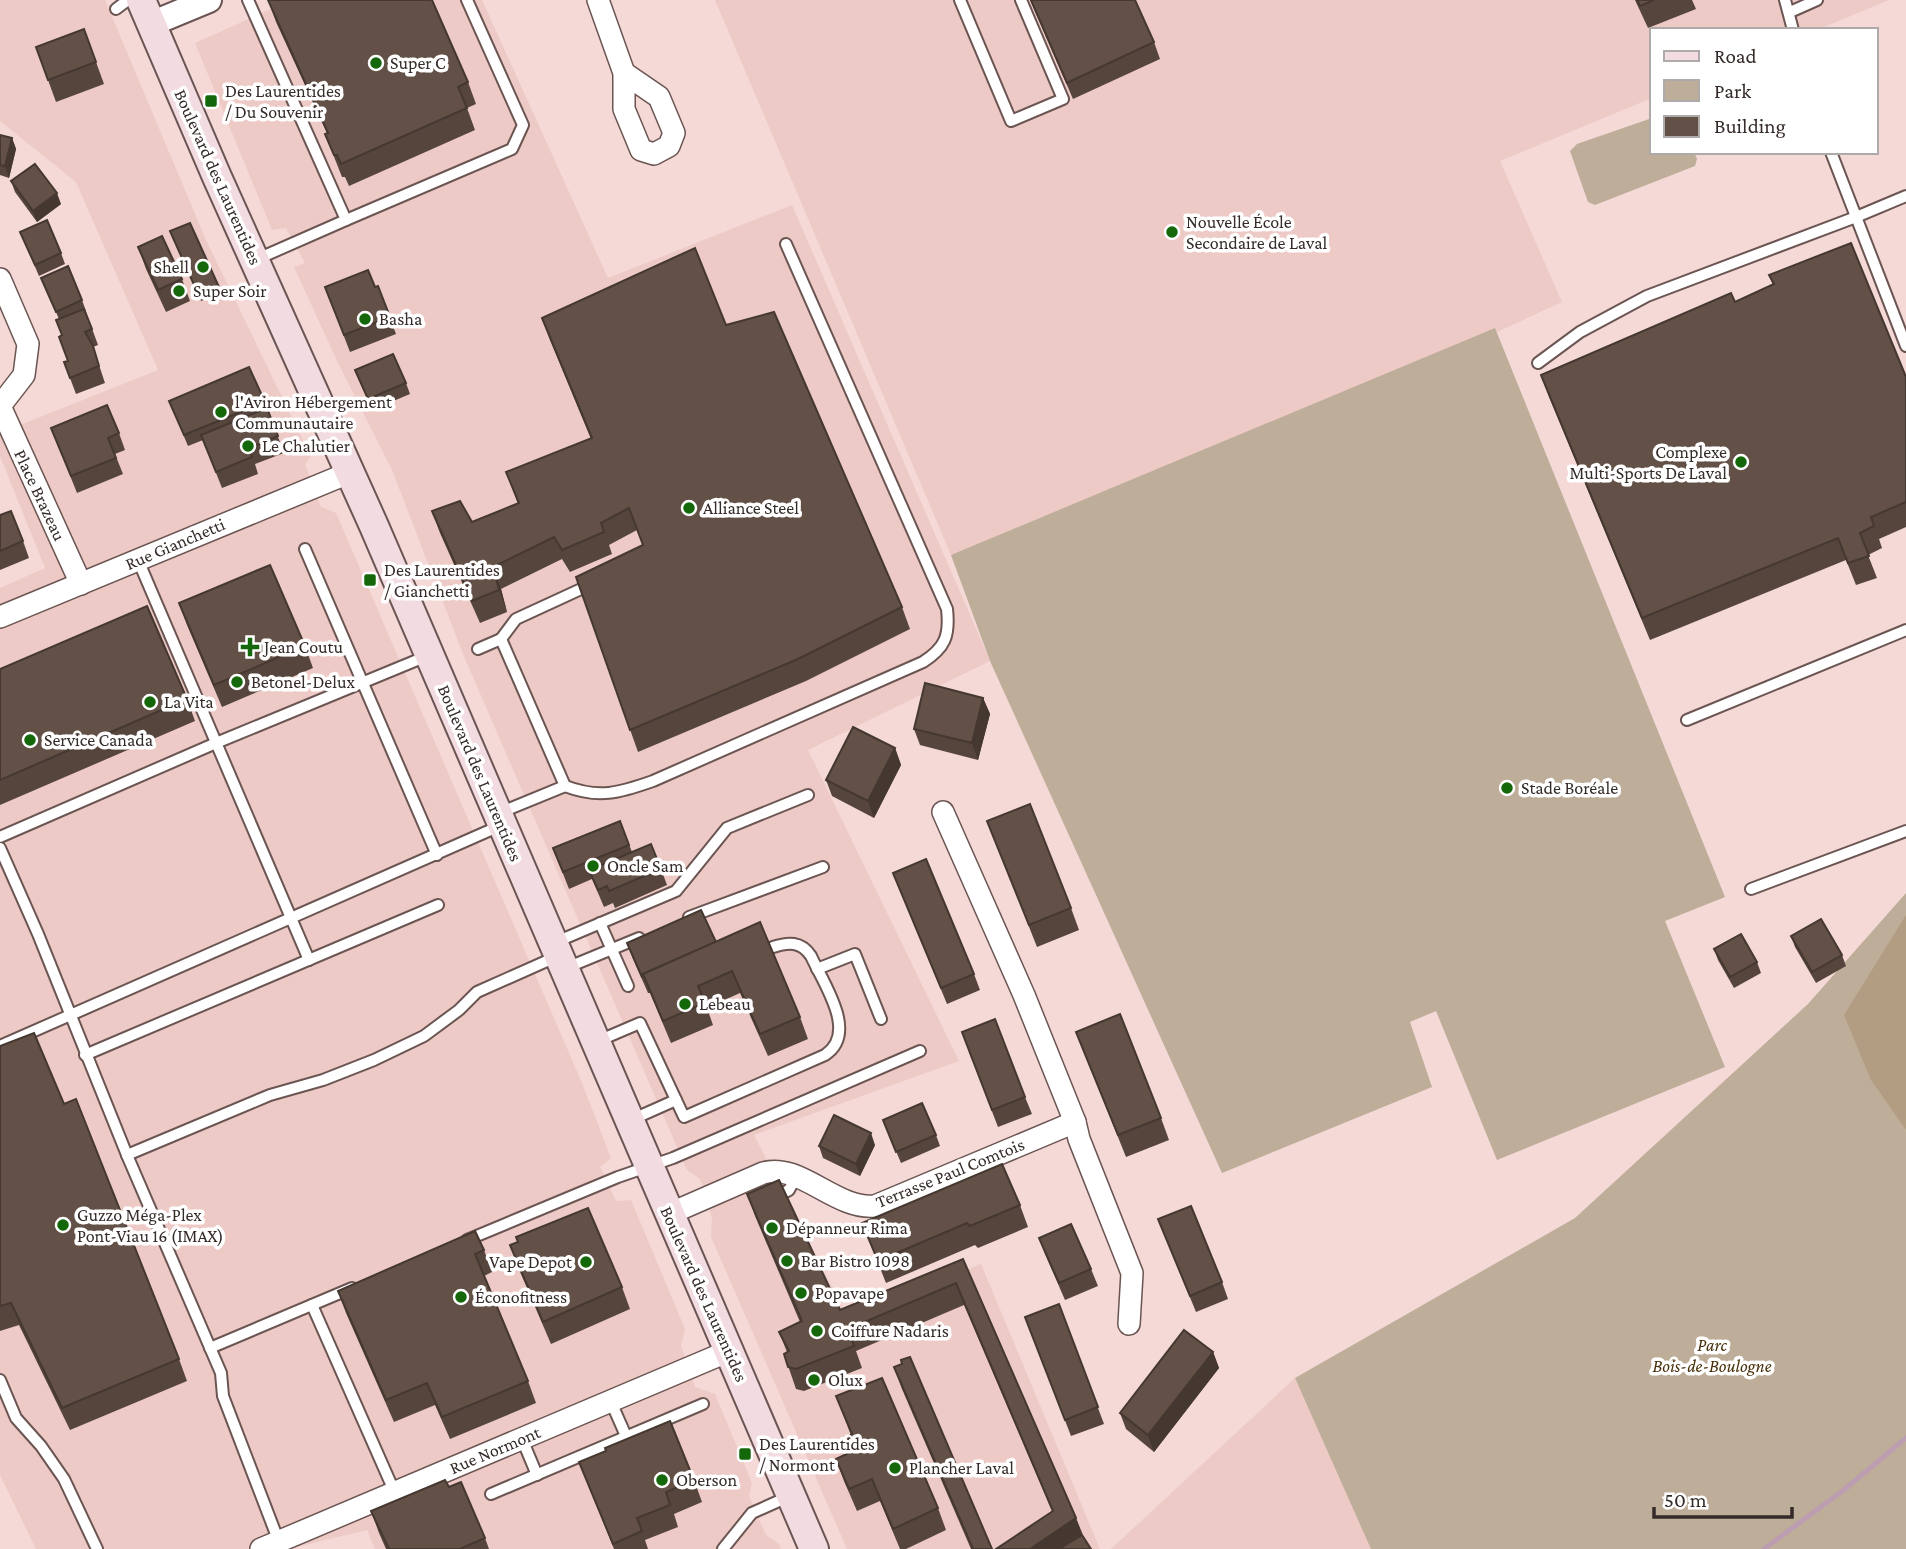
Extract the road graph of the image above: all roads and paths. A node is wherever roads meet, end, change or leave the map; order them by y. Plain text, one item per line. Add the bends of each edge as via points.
1 (128, 0) edge
2 (209, 0) edge
3 (248, 0) edge
4 (467, 0) edge
5 (598, 0) edge
6 (960, 0) edge
7 (1021, 0) edge
8 (1785, 0) edge
9 (1817, 0) edge
10 (136, 11) edge
11 (1790, 12) junction
12 (1793, 28) edge
13 (624, 73) dead end
14 (1832, 154) edge
15 (1906, 196) edge
16 (1856, 218) junction
17 (346, 220) junction
18 (786, 244) dead end
19 (255, 260) junction
20 (0, 279) edge
21 (1906, 346) edge
22 (1538, 363) dead end
23 (0, 406) edge
24 (351, 472) junction
25 (305, 549) dead end
26 (138, 560) junction
27 (604, 579) edge
28 (81, 584) junction
29 (0, 617) edge
30 (1906, 630) edge
31 (501, 639) junction
32 (478, 649) dead end
33 (430, 654) junction
34 (363, 683) junction
35 (1687, 720) dead end
36 (216, 743) junction
37 (565, 786) junction
38 (808, 795) dead end
39 (943, 813) dead end
40 (500, 820) junction
41 (1906, 831) edge
42 (0, 837) edge
43 (0, 848) edge
44 (437, 855) junction
45 (823, 867) dead end
46 (1751, 889) dead end
47 (438, 905) dead end
48 (292, 919) junction
49 (600, 923) junction
50 (676, 923) edge
51 (650, 933) edge
52 (773, 947) edge
53 (612, 949) junction
54 (558, 956) junction
55 (309, 960) junction
56 (817, 969) junction
57 (628, 986) dead end
58 (71, 1016) junction
59 (881, 1019) dead end
60 (596, 1042) junction
61 (0, 1046) edge
62 (920, 1051) dead end
63 (85, 1055) junction
64 (676, 1100) junction
65 (629, 1120) junction
66 (1075, 1122) junction
67 (127, 1155) junction
68 (649, 1167) junction
69 (796, 1177) junction
70 (776, 1197) edge
71 (669, 1214) junction
72 (455, 1245) edge
73 (367, 1282) edge
74 (312, 1305) junction
75 (1129, 1324) dead end
76 (210, 1348) junction
77 (729, 1351) junction
78 (0, 1380) edge
79 (611, 1402) junction
80 (703, 1404) dead end
81 (626, 1436) junction
82 (522, 1439) junction
83 (537, 1475) junction
84 (395, 1493) junction
85 (491, 1494) dead end
86 (790, 1496) junction
87 (270, 1545) edge
88 (97, 1549) edge
89 (723, 1549) edge
90 (814, 1549) edge

1 - 10 lane
2 - 10 street
3 - 17 lane
4 - 17 lane via 523,125 513,149
5 - 13 street
6 - 7 lane via 1011,121 1063,99
8 - 11 lane
9 - 11 lane
10 - 19 main road, Boulevard des Laurentides
11 - 12 lane
14 - 16 lane
15 - 16 lane
16 - 21 lane
16 - 22 lane via 1647,296 1580,332
17 - 19 lane
18 - 37 lane via 947,610 945,640 937,653 923,662 653,781 601,794
19 - 24 main road, Boulevard des Laurentides
20 - 23 street, Place Brazeau via 28,344 24,375
23 - 28 street, Place Brazeau
24 - 26 street, Rue Gianchetti
24 - 33 main road, Boulevard des Laurentides
25 - 34 lane
26 - 28 street, Rue Gianchetti
26 - 36 lane
27 - 31 lane via 516,619
28 - 29 street, Rue Gianchetti
30 - 35 lane
31 - 32 lane
31 - 37 lane
33 - 34 lane
33 - 40 main road, Boulevard des Laurentides
34 - 36 lane
34 - 44 lane
36 - 42 lane
36 - 48 lane
37 - 40 lane
38 - 49 lane via 727,828 676,891
39 - 66 street
40 - 44 lane
40 - 54 main road, Boulevard des Laurentides
41 - 46 lane
43 - 58 lane
44 - 48 lane
45 - 50 lane
47 - 55 lane
48 - 55 lane
48 - 58 lane
49 - 53 lane
49 - 54 lane
51 - 53 lane
52 - 56 lane via 803,946
53 - 54 lane
53 - 57 lane
54 - 60 main road, Boulevard des Laurentides
54 - 67 lane via 477,992 424,1036 374,1060 270,1095
55 - 63 lane
56 - 59 lane via 855,954
56 - 64 lane via 839,1020 839,1039 832,1050 684,1117
58 - 61 lane
58 - 63 lane
60 - 64 lane via 640,1023
60 - 65 main road, Boulevard des Laurentides
62 - 68 lane
63 - 67 lane
64 - 65 lane
65 - 68 main road, Boulevard des Laurentides
66 - 69 street, Terrasse Paul Comtois via 875,1206 849,1203
66 - 75 street via 1132,1273
67 - 76 lane
68 - 71 main road, Boulevard des Laurentides
68 - 72 lane
69 - 70 lane via 789,1190
69 - 71 street, Terrasse Paul Comtois via 766,1172
71 - 77 main road, Boulevard des Laurentides
73 - 74 lane
74 - 76 lane
74 - 84 lane
76 - 87 lane
77 - 79 street, Rue Normont
77 - 86 main road, Boulevard des Laurentides
78 - 88 lane via 16,1418 64,1479
79 - 81 lane
79 - 82 street, Rue Normont
80 - 81 lane
81 - 83 lane
82 - 83 lane
82 - 84 street, Rue Normont
83 - 85 lane
84 - 87 street, Rue Normont
86 - 89 lane via 752,1513
86 - 90 main road, Boulevard des Laurentides

